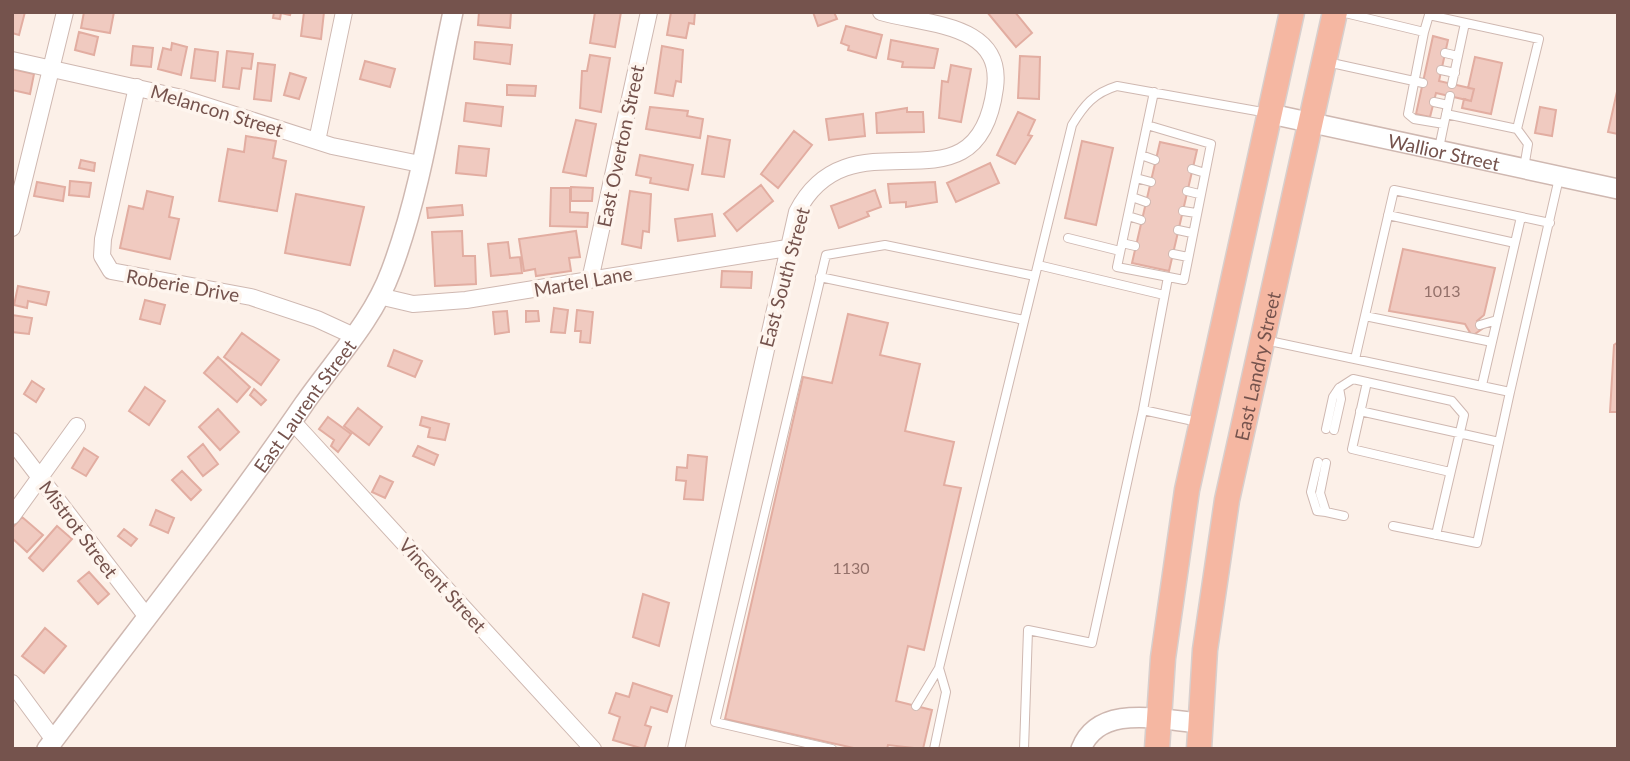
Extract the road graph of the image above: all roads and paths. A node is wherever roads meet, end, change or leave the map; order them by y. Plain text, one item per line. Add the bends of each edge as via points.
1 (65, 12) edge
2 (344, 12) edge
3 (453, 12) edge
4 (649, 12) edge
5 (881, 12) edge
6 (1292, 12) edge
7 (1335, 12) edge
8 (1341, 12) edge
9 (1465, 23) junction
10 (1424, 32) junction
11 (1420, 48) junction
12 (1430, 51) dead end
13 (1445, 53) dead end
14 (1458, 56) junction
15 (12, 60) edge
16 (1324, 61) junction
17 (1416, 65) junction
18 (1426, 67) dead end
19 (51, 68) junction
20 (1441, 70) dead end
21 (1455, 74) junction
22 (1413, 81) junction
23 (1423, 83) dead end
24 (1452, 84) dead end
25 (137, 87) junction
26 (1154, 92) junction
27 (1410, 97) junction
28 (1420, 99) dead end
29 (1434, 102) dead end
30 (1271, 114) junction
31 (1445, 119) junction
32 (1311, 123) junction
33 (1147, 125) junction
34 (1517, 129) junction
35 (317, 141) junction
36 (1438, 151) junction
37 (1141, 155) junction
38 (1155, 160) dead end
39 (420, 164) junction
40 (1192, 169) dead end
41 (1524, 170) junction
42 (1205, 173) junction
43 (1136, 178) junction
44 (1559, 178) junction
45 (1151, 182) dead end
46 (1618, 189) edge
47 (1187, 191) dead end
48 (1199, 194) junction
49 (1132, 197) junction
50 (1146, 202) dead end
51 (1183, 211) dead end
52 (1196, 213) junction
53 (1388, 215) junction
54 (1128, 216) junction
55 (1521, 216) junction
56 (1141, 220) dead end
57 (1550, 223) junction
58 (12, 228) edge
59 (1178, 230) dead end
60 (1192, 233) junction
61 (1068, 238) dead end
62 (1515, 243) junction
63 (1135, 246) dead end
64 (1121, 247) junction
65 (787, 248) junction
66 (1173, 254) dead end
67 (1188, 257) junction
68 (1038, 265) junction
69 (1117, 267) junction
70 (1035, 276) junction
71 (820, 277) junction
72 (1168, 277) junction
73 (590, 280) junction
74 (1114, 283) junction
75 (1164, 295) junction
76 (379, 296) junction
77 (1365, 316) junction
78 (1024, 320) junction
79 (1497, 320) junction
80 (1480, 325) dead end
81 (354, 336) junction
82 (1262, 340) junction
83 (1492, 342) junction
84 (1355, 359) junction
85 (1367, 382) junction
86 (1482, 385) junction
87 (1510, 392) junction
88 (1143, 411) junction
89 (1360, 411) junction
90 (292, 421) junction
91 (1202, 423) junction
92 (77, 426) dead end
93 (1330, 429) dead end
94 (1459, 433) junction
95 (12, 441) edge
96 (1499, 442) junction
97 (1322, 463) dead end
98 (1450, 472) junction
99 (40, 477) junction
100 (12, 516) edge
101 (1344, 516) dead end
102 (1393, 526) dead end
103 (1436, 535) junction
104 (147, 617) junction
105 (939, 668) junction
106 (12, 683) edge
107 (916, 706) dead end
108 (1158, 719) junction
109 (1199, 723) junction
110 (50, 744) edge
111 (593, 749) edge
112 (676, 749) edge
113 (832, 749) edge
114 (934, 749) edge
115 (1024, 749) edge
116 (1081, 749) edge
117 (1157, 749) edge
118 (1199, 749) edge

1 - 19 street
2 - 35 street
3 - 39 street, East Laurent Street
4 - 73 street, East Overton Street
5 - 65 street, East South Street via 952,27 983,45 996,80 984,131 955,156 867,162 832,172 805,196
6 - 30 highway
7 - 16 highway, East Landry Street
8 - 10 lane
9 - 10 lane via 1429,15
9 - 14 lane
9 - 34 lane via 1539,39
10 - 11 lane
11 - 12 lane
11 - 17 lane
13 - 14 lane
14 - 21 lane
15 - 19 street, Melancon Street
16 - 22 lane
16 - 32 highway, East Landry Street
17 - 18 lane
17 - 22 lane
19 - 25 street, Melancon Street
19 - 58 street
20 - 21 lane
21 - 24 lane
22 - 23 lane
22 - 27 lane
25 - 35 street, Melancon Street
25 - 81 street, Roberie Drive via 103,239 102,256 111,271 251,296
26 - 30 lane
26 - 33 lane
26 - 68 lane via 1117,86 1100,91 1084,105 1072,125
27 - 28 lane
27 - 31 lane via 1408,114 1414,119
29 - 31 lane via 1449,100
30 - 32 street, Wallior Street
30 - 91 highway
31 - 34 lane
31 - 36 lane
32 - 36 street, Wallior Street
32 - 82 highway, East Landry Street
33 - 37 lane
33 - 42 lane via 1211,144
34 - 41 lane via 1528,145
35 - 39 street, Melancon Street
36 - 41 street, Wallior Street
37 - 38 lane
37 - 43 lane
39 - 76 street, East Laurent Street via 391,271
40 - 42 lane
41 - 44 street, Wallior Street
42 - 48 lane
43 - 45 lane
43 - 49 lane
44 - 46 street, Wallior Street
44 - 57 lane
47 - 48 lane
48 - 52 lane
49 - 50 lane
49 - 54 lane
51 - 52 lane
52 - 60 lane
53 - 55 lane via 1394,190
53 - 62 lane
53 - 77 lane
54 - 56 lane
54 - 64 lane
55 - 57 lane
55 - 62 lane
57 - 87 lane
59 - 60 lane
60 - 67 lane
61 - 64 lane
62 - 79 lane
63 - 64 lane
64 - 69 lane
65 - 73 street, Martel Lane
65 - 112 street, East South Street
66 - 67 lane
67 - 72 lane via 1184,280
68 - 70 lane
68 - 74 lane
69 - 72 lane
69 - 74 lane
70 - 71 lane via 885,245 826,255
70 - 78 lane
71 - 78 lane
71 - 113 lane via 715,722
72 - 75 lane
73 - 76 street, Martel Lane via 501,296 413,304
74 - 75 lane
75 - 88 lane
76 - 81 street, East Laurent Street
77 - 83 lane via 1464,332
77 - 84 lane
78 - 105 lane
79 - 80 lane
79 - 83 lane
81 - 90 street, East Laurent Street
82 - 84 lane
82 - 109 highway, East Landry Street via 1217,560
83 - 86 lane
84 - 86 lane
85 - 89 lane
85 - 93 lane via 1353,379 1339,388 1333,397
85 - 94 lane via 1452,401 1464,415
86 - 87 lane
87 - 96 lane
88 - 91 lane
88 - 115 lane via 1092,643 1028,630
89 - 94 lane
89 - 98 lane via 1352,449
90 - 104 street, East Laurent Street
90 - 111 street, Vincent Street
91 - 108 highway via 1174,563
92 - 99 street
94 - 96 lane
94 - 98 lane
95 - 99 street, Mistrot Street
96 - 103 lane via 1477,543
97 - 101 lane via 1311,492 1318,511
98 - 103 lane
99 - 100 street
99 - 104 street, Mistrot Street
102 - 103 lane
104 - 110 street, East Laurent Street
105 - 107 lane
105 - 114 lane via 946,692
106 - 110 street
108 - 109 street
108 - 116 street via 1112,719 1096,726
108 - 117 highway
109 - 118 highway, East Landry Street

